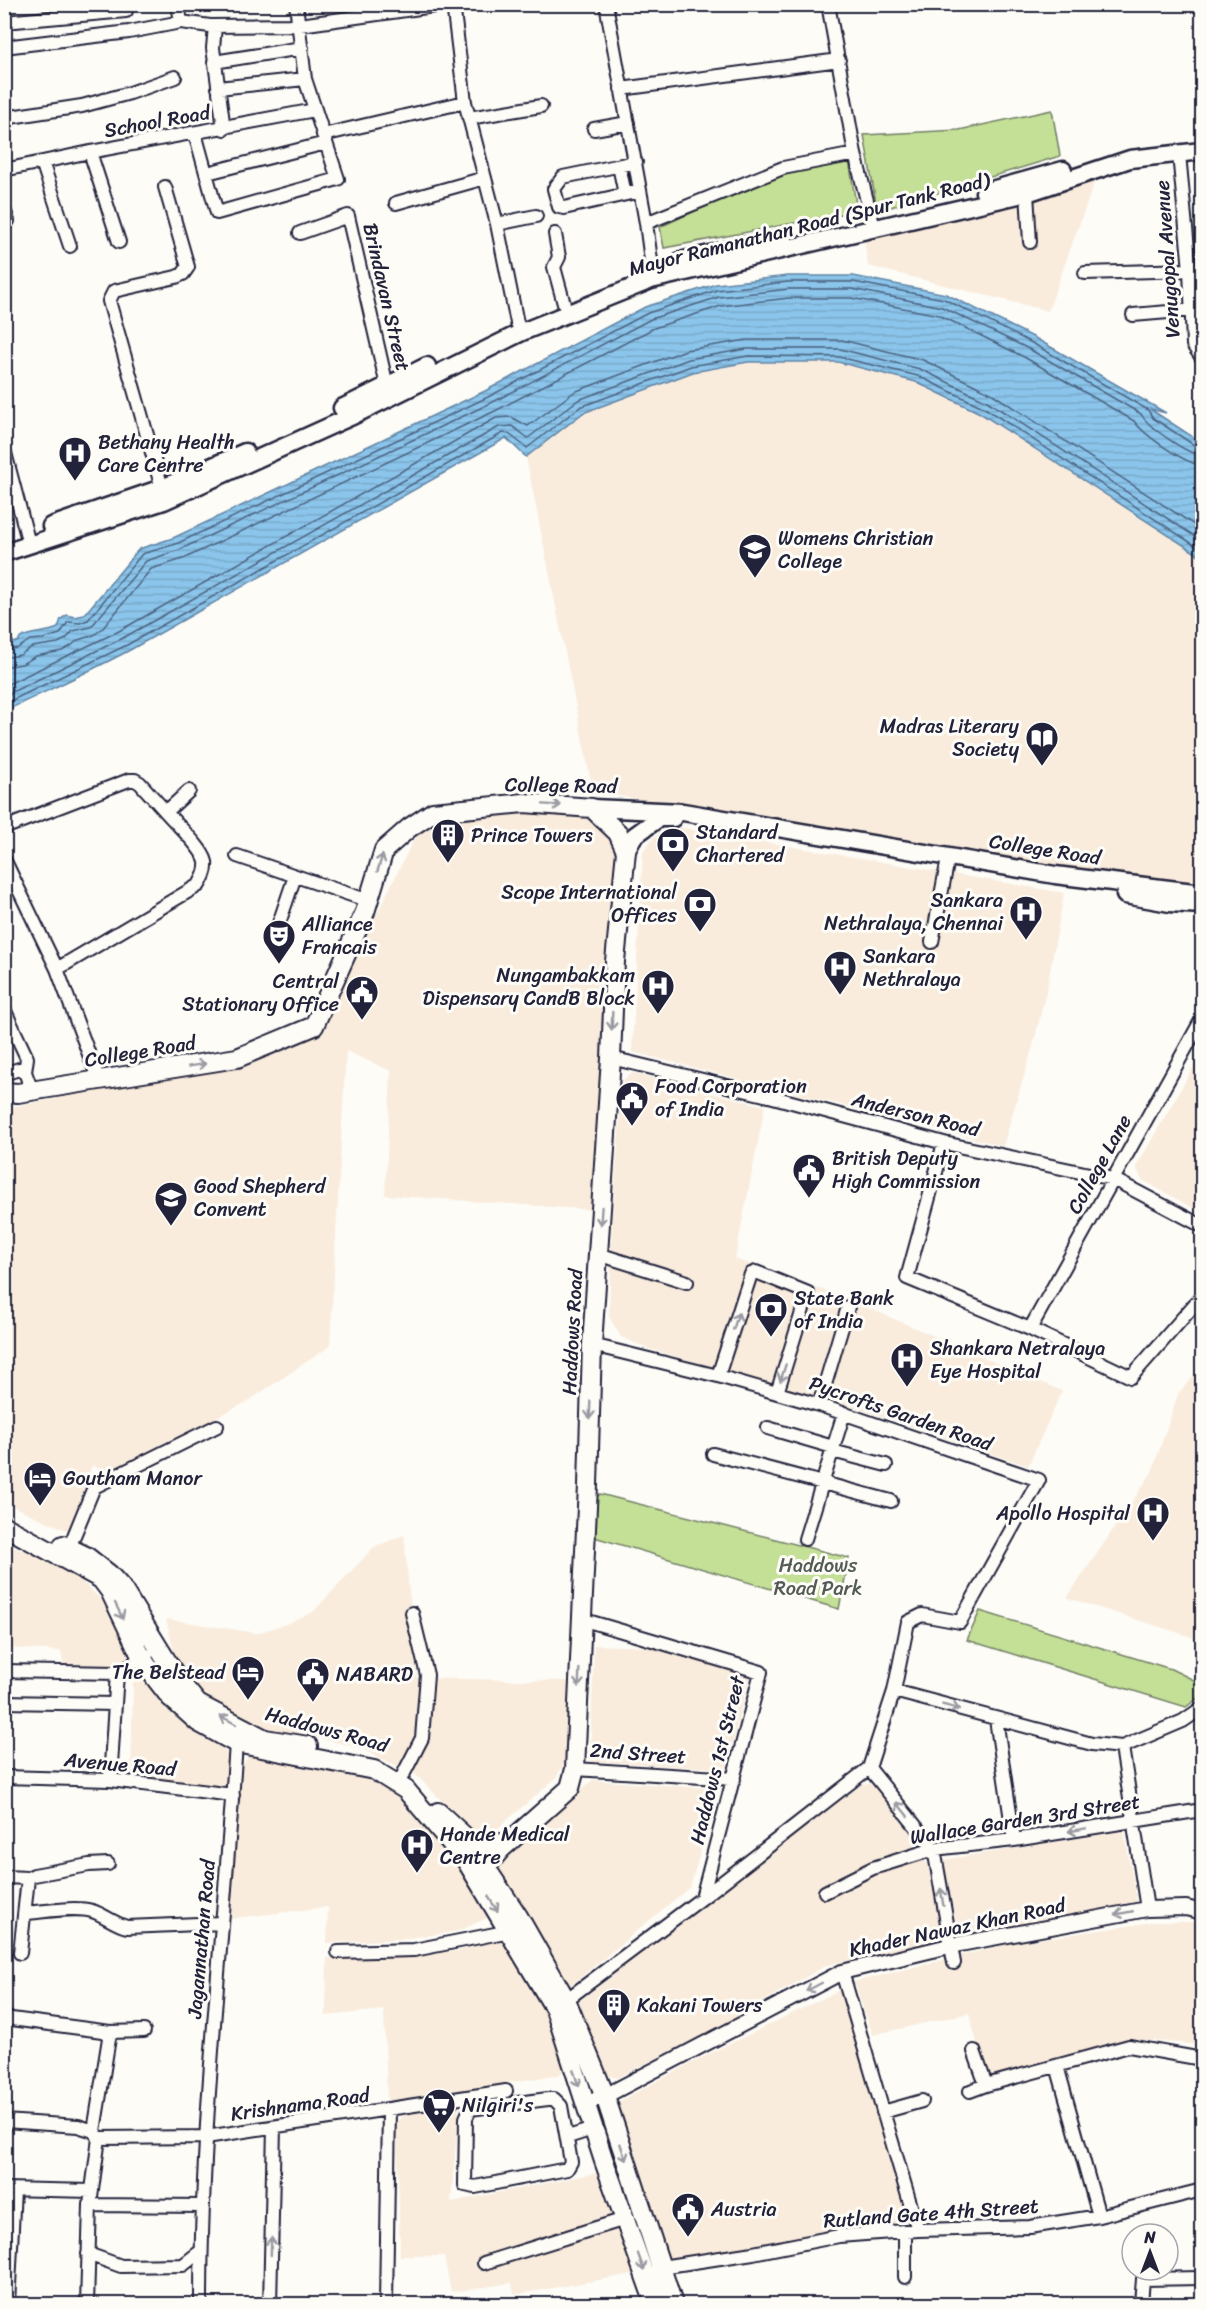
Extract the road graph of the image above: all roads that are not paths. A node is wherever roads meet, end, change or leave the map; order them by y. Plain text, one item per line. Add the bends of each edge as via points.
1 (178, 4) edge
2 (296, 4) edge
3 (448, 4) edge
4 (453, 4) edge
5 (606, 4) edge
6 (828, 4) edge
7 (125, 8) edge
8 (4, 22) edge
9 (181, 22) junction
10 (300, 25) junction
11 (215, 26) junction
12 (129, 33) junction
13 (4, 46) edge
14 (302, 48) junction
15 (839, 60) junction
16 (214, 62) junction
17 (175, 77) dead end
18 (305, 79) junction
19 (218, 88) junction
20 (621, 89) junction
21 (465, 102) junction
22 (541, 106) dead end
23 (315, 111) junction
24 (4, 118) edge
25 (469, 118) junction
26 (628, 123) junction
27 (224, 129) junction
28 (594, 129) dead end
29 (195, 133) junction
30 (324, 139) junction
31 (1203, 142) edge
32 (1203, 151) edge
33 (90, 152) junction
34 (855, 154) junction
35 (1179, 154) junction
36 (42, 162) junction
37 (636, 162) junction
38 (619, 166) junction
39 (4, 170) edge
40 (207, 173) junction
41 (485, 178) junction
42 (165, 187) dead end
43 (640, 191) junction
44 (1028, 193) junction
45 (626, 194) junction
46 (396, 203) dead end
47 (536, 216) dead end
48 (646, 223) junction
49 (497, 224) junction
50 (873, 224) junction
51 (300, 233) dead end
52 (555, 234) dead end
53 (119, 242) dead end
54 (1030, 242) dead end
55 (70, 246) dead end
56 (1190, 270) junction
57 (1085, 273) dead end
58 (652, 274) junction
59 (564, 303) junction
60 (1192, 310) junction
61 (1133, 315) dead end
62 (519, 327) junction
63 (1203, 358) edge
64 (387, 386) junction
65 (4, 449) edge
66 (162, 488) junction
67 (28, 539) junction
68 (4, 542) edge
69 (4, 553) edge
70 (189, 791) dead end
71 (592, 808) junction
72 (166, 812) junction
73 (4, 828) edge
74 (626, 851) junction
75 (237, 856) dead end
76 (4, 859) edge
77 (947, 864) junction
78 (295, 876) junction
79 (1203, 893) edge
80 (369, 901) junction
81 (1203, 905) edge
82 (274, 938) dead end
83 (932, 942) dead end
84 (57, 969) junction
85 (4, 1009) edge
86 (1203, 1018) edge
87 (611, 1058) junction
88 (26, 1067) junction
89 (4, 1074) edge
90 (99, 1081) junction
91 (18, 1092) edge
92 (944, 1143) junction
93 (1113, 1179) junction
94 (1203, 1226) edge
95 (598, 1254) junction
96 (687, 1282) dead end
97 (1203, 1296) edge
98 (848, 1307) dead end
99 (1030, 1329) junction
100 (592, 1345) junction
101 (718, 1376) junction
102 (777, 1393) junction
103 (819, 1405) junction
104 (844, 1413) junction
105 (217, 1426) dead end
106 (768, 1428) dead end
107 (832, 1449) junction
108 (713, 1454) dead end
109 (886, 1465) dead end
110 (822, 1484) junction
111 (891, 1501) dead end
112 (4, 1514) edge
113 (4, 1526) edge
114 (805, 1539) dead end
115 (67, 1553) junction
116 (412, 1613) dead end
117 (581, 1619) junction
118 (159, 1648) junction
119 (142, 1658) junction
120 (4, 1671) edge
121 (117, 1673) junction
122 (894, 1691) junction
123 (4, 1702) edge
124 (114, 1704) junction
125 (1203, 1708) edge
126 (996, 1719) junction
127 (236, 1743) junction
128 (1122, 1747) junction
129 (869, 1768) junction
130 (575, 1769) junction
131 (404, 1773) junction
132 (4, 1777) edge
133 (734, 1779) junction
134 (110, 1780) junction
135 (233, 1795) junction
136 (1203, 1810) edge
137 (1135, 1820) junction
138 (1014, 1840) junction
139 (507, 1843) junction
140 (934, 1849) junction
141 (108, 1864) dead end
142 (479, 1869) junction
143 (4, 1877) edge
144 (28, 1878) junction
145 (825, 1892) dead end
146 (702, 1898) junction
147 (1147, 1909) junction
148 (1203, 1912) edge
149 (25, 1913) junction
150 (222, 1923) junction
151 (511, 1933) junction
152 (536, 1946) junction
153 (950, 1946) junction
154 (339, 1952) dead end
155 (20, 1953) dead end
156 (954, 1964) dead end
157 (534, 1972) junction
158 (842, 1972) junction
159 (566, 2000) junction
160 (4, 2018) edge
161 (144, 2031) dead end
162 (110, 2032) junction
163 (974, 2051) dead end
164 (1203, 2059) edge
165 (1057, 2066) junction
166 (986, 2085) junction
167 (506, 2091) dead end
168 (970, 2091) dead end
169 (605, 2096) junction
170 (922, 2101) dead end
171 (584, 2103) junction
172 (389, 2110) junction
173 (883, 2112) junction
174 (4, 2121) edge
175 (274, 2127) junction
176 (593, 2129) junction
177 (96, 2135) junction
178 (206, 2137) junction
179 (568, 2137) junction
180 (9, 2189) edge
181 (1203, 2190) edge
182 (92, 2192) junction
183 (90, 2205) junction
184 (203, 2206) junction
185 (1099, 2216) junction
186 (625, 2219) junction
187 (918, 2230) junction
188 (8, 2231) edge
189 (905, 2231) junction
190 (201, 2251) junction
191 (88, 2254) junction
192 (484, 2263) dead end
193 (661, 2267) junction
194 (905, 2277) dead end
195 (1203, 2277) edge
196 (7, 2284) edge
197 (8, 2304) edge
198 (87, 2304) edge
199 (201, 2304) edge
200 (270, 2304) edge
201 (386, 2304) edge
202 (655, 2304) edge
203 (673, 2304) edge
204 (1141, 2304) edge

1 - 9 street
2 - 10 street
3 - 10 street
4 - 21 street
5 - 20 street
6 - 15 street
7 - 8 street
7 - 12 street
9 - 11 street
9 - 12 street
10 - 11 street
10 - 14 street
11 - 16 street
12 - 13 street
14 - 16 street
14 - 18 street
15 - 20 street
15 - 34 street
16 - 19 street
17 - 24 street via 82,106
18 - 19 street
18 - 23 street
19 - 27 street
20 - 26 street
21 - 25 street
21 - 30 street
22 - 25 street
23 - 27 street, School Road
23 - 30 street
25 - 41 street
26 - 28 street
26 - 37 street
27 - 29 street, School Road
29 - 33 street, School Road
29 - 40 street
30 - 40 street
30 - 40 street via 338,179 217,213
31 - 50 main road, Mayor Ramanathan Road (Spur Tank Road) via 1125,152
32 - 35 main road, Mayor Ramanathan Road (Spur Tank Road)
33 - 36 street, School Road
33 - 53 street
34 - 48 street via 783,168
34 - 50 street
35 - 44 main road, Mayor Ramanathan Road (Spur Tank Road) via 1130,159
35 - 56 street, Venugopal Avenue
36 - 39 street, School Road
36 - 55 street
37 - 38 street
37 - 43 street
38 - 45 street
38 - 45 street via 563,177 554,189 557,202 559,207 571,208
41 - 46 street
41 - 49 street
42 - 66 street via 188,267 176,277 114,291 109,301
43 - 45 street
43 - 48 street
44 - 54 street
44 - 58 main road, Mayor Ramanathan Road (Spur Tank Road)
47 - 49 street
48 - 58 street
49 - 62 street
50 - 58 main road, Mayor Ramanathan Road (Spur Tank Road) via 749,245
51 - 64 street, Brindavan Street via 348,216
52 - 59 street via 559,257 554,267
56 - 57 street
56 - 60 street, Venugopal Avenue
58 - 59 main road, Mayor Ramanathan Road (Spur Tank Road)
58 - 62 main road, Mayor Ramanathan Road (Spur Tank Road)
59 - 62 main road, Mayor Ramanathan Road (Spur Tank Road)
60 - 61 street
60 - 63 street, Venugopal Avenue via 1193,345
62 - 64 main road, Mayor Ramanathan Road (Spur Tank Road)
62 - 67 main road, Mayor Ramanathan Road (Spur Tank Road) via 350,417 164,501
64 - 66 main road, Mayor Ramanathan Road (Spur Tank Road) via 313,423
65 - 67 street
66 - 67 main road, Mayor Ramanathan Road (Spur Tank Road)
67 - 68 main road, Mayor Ramanathan Road (Spur Tank Road)
67 - 69 main road, Mayor Ramanathan Road (Spur Tank Road)
70 - 72 street
71 - 74 main road via 618,833
71 - 79 main road, College Road via 683,812 1055,875
80 -> 71 main road, College Road via 384,850 433,812 524,803
72 - 73 street via 135,780
72 - 84 street via 203,854 205,875 199,885
74 - 77 main road, College Road via 634,836 659,818 681,818
74 -> 87 main road, Haddows Road via 615,961
75 - 78 street
76 - 84 street
77 - 81 main road, College Road via 1170,903
77 - 83 street
78 - 80 street
78 - 82 street
90 -> 80 main road, College Road via 237,1058 314,1026
84 - 90 street
85 - 88 street via 25,1052
86 - 93 street, College Lane
87 - 92 street, Anderson Road
87 -> 95 main road, Haddows Road
88 - 89 street
88 - 91 street
90 - 91 main road, College Road
92 - 93 street, Anderson Road
92 - 99 street via 907,1278
93 - 94 street, Anderson Road
93 - 99 street, College Lane
95 - 96 street
95 - 100 main road, Haddows Road
97 - 99 street via 1131,1377
98 - 103 street
100 - 101 street, Pycrofts Garden Road
100 -> 117 main road, Haddows Road
101 - 102 street, Pycrofts Garden Road
101 -> 102 street via 751,1274 756,1272 808,1293
102 - 103 street, Pycrofts Garden Road
103 - 104 street, Pycrofts Garden Road
104 - 107 street
104 - 122 street, Pycrofts Garden Road via 1039,1480 960,1622 922,1615 908,1622
105 - 115 street via 94,1486
106 - 107 street
107 - 109 street
107 - 110 street
108 - 110 street
110 - 111 street
110 - 114 street
112 - 115 main road
113 - 115 main road
115 - 118 main road, Haddows Road via 86,1556 109,1574
115 -> 119 main road via 110,1592
116 - 131 street via 427,1675 422,1738
117 -> 130 main road, Haddows Road
117 - 133 street, Haddows 1st Street via 762,1672
118 - 119 street
131 -> 118 main road, Haddows Road via 356,1756 265,1739 231,1722 198,1704 178,1681
119 - 121 street
119 - 127 main road via 170,1697 198,1722
120 - 121 street
121 - 124 street
122 -> 126 street
122 - 129 street
123 - 124 street
124 - 134 street
125 - 128 street via 1183,1721
126 - 128 street via 1092,1744
126 - 138 street
127 - 135 street, Jagannathan Road
127 - 142 main road via 374,1770 406,1790 467,1862
128 - 137 street
140 -> 129 street
129 - 146 street
130 - 133 street, 2nd Street
130 - 139 main road, Haddows Road via 570,1788
131 - 139 main road, Haddows Road via 473,1844
132 - 134 street, Avenue Road
133 - 146 street, Haddows 1st Street
134 - 135 street, Avenue Road
135 - 150 street, Jagannathan Road
136 - 137 street, Wallace Garden 3rd Street
137 -> 138 street, Wallace Garden 3rd Street
137 - 147 street
138 - 140 street, Wallace Garden 3rd Street
139 - 142 main road, Haddows Road
140 - 145 street, Wallace Garden 3rd Street via 873,1868
153 -> 140 street
141 - 144 street via 89,1864
142 -> 151 main road
142 - 152 main road
143 - 144 street
144 - 149 street
146 - 159 street
147 - 148 street, Khader Nawaz Khan Road via 1186,1908
147 -> 153 street, Khader Nawaz Khan Road
149 - 150 street via 83,1909 127,1927
149 - 155 street
150 - 178 street, Jagannathan Road
151 - 152 main road
151 - 154 street via 414,1950
151 - 157 main road
152 - 157 main road
152 - 159 main road
153 - 156 street
153 - 158 street, Khader Nawaz Khan Road
157 -> 171 main road via 555,2008
158 -> 169 street, Khader Nawaz Khan Road
158 - 173 street
159 - 169 main road
160 - 162 street
161 - 162 street
162 - 177 street
163 - 166 street
164 - 165 street via 1129,2046
165 - 166 street
165 - 185 street
166 - 168 street
167 - 172 street, Krishnama Road
169 - 171 street, Khader Nawaz Khan Road
169 -> 193 main road
170 - 173 street
171 - 176 main road
172 - 175 street, Krishnama Road
172 - 201 street
173 - 187 street
174 - 177 street, Krishnama Road via 78,2126
175 - 178 street, Krishnama Road
200 -> 175 street
176 - 179 street
176 - 186 main road
177 - 178 street, Krishnama Road
177 - 182 street
178 - 184 street, Jagannathan Road
179 - 179 street via 561,2106 554,2099 470,2109 466,2118 465,2185 475,2187 567,2169 572,2162
180 - 182 street
180 - 188 street
181 - 185 street, Rutland Gate 4th Street
182 - 183 street
183 - 184 street
183 - 191 street
184 - 190 street, Jagannathan Road
185 - 187 street, Rutland Gate 4th Street via 1030,2227
186 - 192 street
186 -> 202 main road
187 - 189 street, Rutland Gate 4th Street
188 - 196 street
189 - 193 street, Rutland Gate 4th Street via 839,2236
189 - 194 street
190 - 191 street via 183,2265 121,2265
190 - 199 street, Jagannathan Road
191 - 198 street
193 - 203 main road
195 - 204 street via 1143,2279
196 - 197 street

